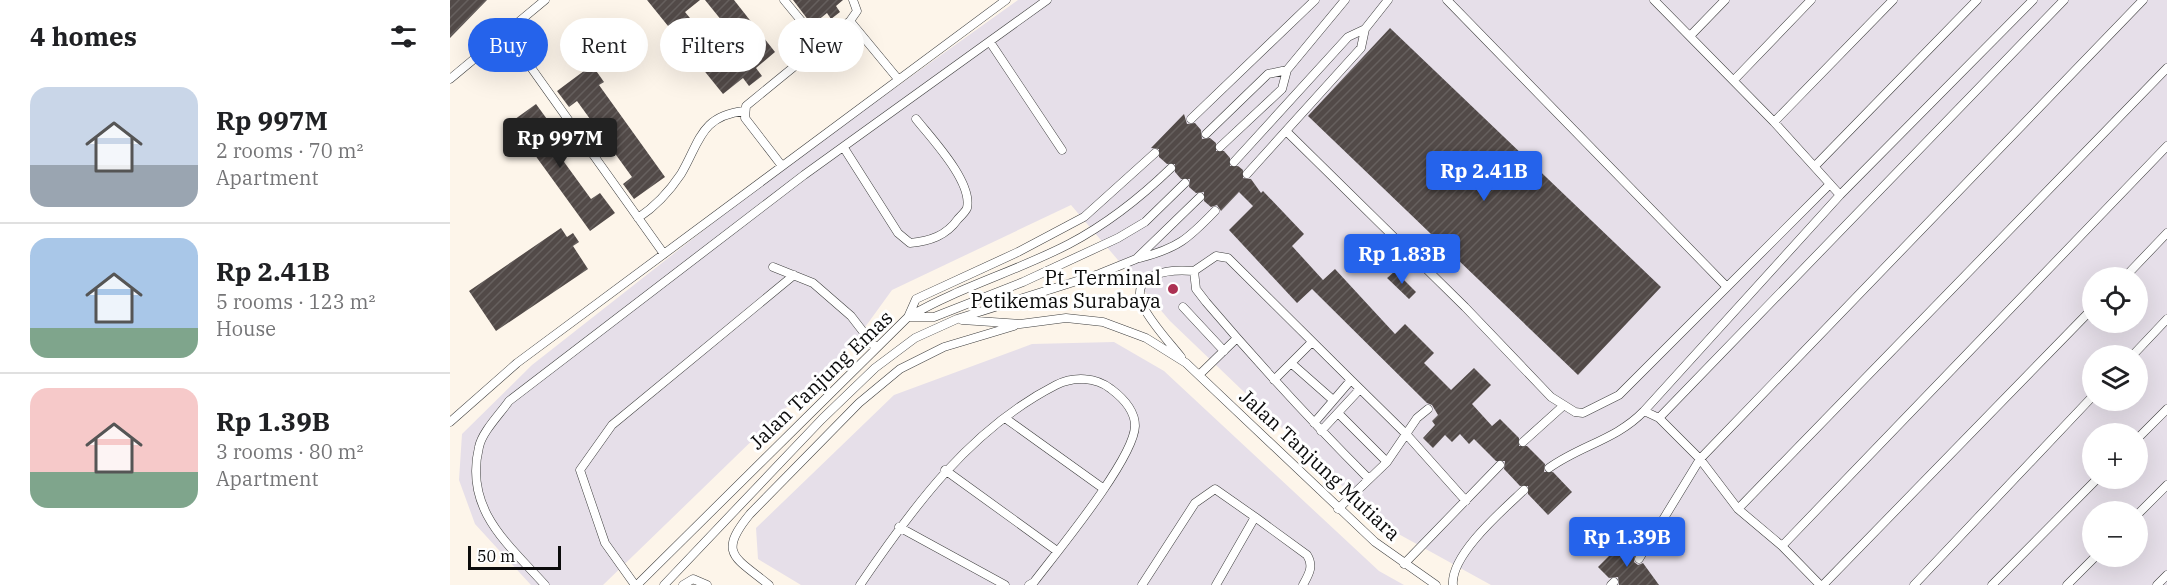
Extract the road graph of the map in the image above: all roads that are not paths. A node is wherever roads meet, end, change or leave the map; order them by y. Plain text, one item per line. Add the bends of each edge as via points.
1 (545, 0) edge
2 (784, 0) edge
3 (853, 0) edge
4 (1006, 0) edge
5 (1047, 0) edge
6 (1315, 0) edge
7 (1345, 0) edge
8 (1388, 0) edge
9 (1447, 0) edge
10 (1654, 0) edge
11 (1725, 0) edge
12 (1811, 0) edge
13 (1893, 0) edge
14 (1977, 0) edge
15 (2033, 0) edge
16 (2064, 0) edge
17 (2143, 0) edge
18 (522, 18) edge
19 (799, 18) edge
20 (852, 18) edge
21 (1365, 29) junction
22 (1691, 35) junction
23 (864, 38) edge
24 (990, 42) junction
25 (468, 64) edge
26 (2167, 68) edge
27 (1287, 70) junction
28 (534, 72) edge
29 (789, 72) edge
30 (450, 79) edge
31 (898, 79) junction
32 (1734, 80) junction
33 (744, 111) junction
34 (1191, 119) dead end
35 (916, 120) dead end
36 (1774, 122) junction
37 (1286, 131) junction
38 (1206, 134) dead end
39 (2167, 146) edge
40 (1220, 147) dead end
41 (844, 148) junction
42 (1062, 150) dead end
43 (1155, 153) dead end
44 (1234, 162) dead end
45 (782, 166) junction
46 (1815, 166) junction
47 (1171, 168) dead end
48 (1247, 174) dead end
49 (1185, 183) dead end
50 (1830, 184) junction
51 (1840, 195) junction
52 (1200, 197) dead end
53 (1215, 211) dead end
54 (638, 218) junction
55 (2167, 233) edge
56 (664, 254) junction
57 (1136, 259) junction
58 (773, 267) dead end
59 (2135, 267) edge
60 (1194, 271) junction
61 (794, 275) junction
62 (1726, 286) junction
63 (1183, 307) dead end
64 (908, 317) junction
65 (957, 319) junction
66 (2082, 319) edge
67 (2167, 319) edge
68 (1020, 324) junction
69 (1237, 338) junction
70 (1311, 343) junction
71 (2142, 345) edge
72 (875, 347) junction
73 (1224, 351) junction
74 (1186, 363) junction
75 (1291, 363) junction
76 (1199, 375) junction
77 (1274, 380) junction
78 (1351, 380) junction
79 (1360, 389) junction
80 (1333, 400) junction
81 (1563, 406) junction
82 (2082, 408) edge
83 (2167, 408) edge
84 (1428, 409) dead end
85 (1644, 411) junction
86 (1338, 413) junction
87 (1005, 418) junction
88 (1659, 418) junction
89 (450, 422) edge
90 (1314, 423) junction
91 (2148, 428) edge
92 (1321, 431) junction
93 (1407, 435) junction
94 (1523, 442) dead end
95 (1700, 459) junction
96 (1387, 462) junction
97 (1500, 465) dead end
98 (1549, 468) dead end
99 (945, 470) junction
100 (1369, 479) junction
101 (2167, 485) edge
102 (1104, 489) junction
103 (2087, 489) edge
104 (1524, 490) dead end
105 (1466, 501) junction
106 (2148, 504) edge
107 (1738, 508) junction
108 (1338, 509) junction
109 (1255, 517) junction
110 (899, 527) junction
111 (1782, 546) junction
112 (1057, 551) junction
113 (1639, 559) dead end
114 (1404, 564) junction
115 (2085, 567) edge
116 (2167, 574) edge
117 (545, 585) edge
118 (636, 585) edge
119 (664, 585) edge
120 (683, 585) edge
121 (708, 585) edge
122 (769, 585) edge
123 (860, 585) edge
124 (1005, 585) edge
125 (1029, 585) edge
126 (1142, 585) edge
127 (1216, 585) edge
128 (1303, 585) edge
129 (1436, 585) edge
130 (1453, 585) edge
131 (1822, 585) edge
132 (1914, 585) edge
133 (1992, 585) edge
134 (2067, 585) edge
135 (2157, 585) edge

1 - 18 lane
2 - 19 lane
3 - 20 lane via 857,11
4 - 31 lane
5 - 24 lane
6 - 34 lane
7 - 27 lane
8 - 21 lane
9 - 62 lane
10 - 22 lane
11 - 22 lane
12 - 32 lane
13 - 36 lane
14 - 46 lane
15 - 51 lane
16 - 88 lane
17 - 95 lane
21 - 37 lane via 1361,48
21 - 44 lane via 1348,37
22 - 32 lane
23 - 31 lane
24 - 41 lane
24 - 42 lane
25 - 30 lane
26 - 107 lane
27 - 38 lane via 1268,74
27 - 40 lane via 1282,89
28 - 54 lane
29 - 33 lane
31 - 45 lane
32 - 36 lane
33 - 45 lane via 745,118
33 - 54 lane via 716,119 699,136 670,189 655,207
35 - 41 lane via 946,157 966,195 967,209 952,228 931,241 910,243 898,233
36 - 46 lane
37 - 48 lane
37 - 81 lane
39 - 111 lane
41 - 117 lane via 509,401 479,445 476,486 481,507
43 - 64 lane via 1084,217 916,299
45 - 56 lane
46 - 50 lane
47 - 64 lane via 1106,223 1068,245
49 - 64 lane, Jalan Tanjung Emas via 1145,222 1118,238 934,317
50 - 51 lane
50 - 62 lane
51 - 85 lane
52 - 57 lane, Jalan Tanjung Emas
53 - 57 lane via 1188,239 1167,251
54 - 56 lane
55 - 59 lane
56 - 89 lane via 517,363
57 - 65 lane, Jalan Tanjung Emas
58 - 61 lane
60 - 69 lane via 1196,289
60 - 70 lane via 1216,256 1228,258
60 - 74 lane, Jalan Tanjung Mutiara via 1157,272 1147,279 1141,292 1143,307
61 - 72 lane via 813,283 850,316
61 - 118 lane via 612,425 580,470 605,543
62 - 81 lane via 1619,395 1583,413
63 - 73 lane
64 - 72 lane, Jalan Tanjung Emas
65 - 68 lane, Jalan Tanjung Mutiara
65 - 119 lane, Jalan Tanjung Emas via 915,338 874,368
66 - 131 lane
67 - 71 lane
68 - 74 lane, Jalan Tanjung Mutiara via 1066,318 1102,322 1146,338
68 - 122 lane via 944,347 900,369 859,404 750,514 734,533 731,547 738,560
69 - 73 lane
69 - 77 lane
70 - 75 lane
70 - 78 lane
72 - 118 lane, Jalan Tanjung Emas
73 - 76 lane
74 - 76 lane, Jalan Tanjung Mutiara
75 - 77 lane
75 - 80 lane
76 - 108 lane, Jalan Tanjung Mutiara
77 - 90 lane
78 - 79 lane
78 - 80 lane
79 - 86 lane
79 - 93 lane
80 - 90 lane
81 - 94 lane
82 - 132 lane
83 - 91 lane
84 - 93 lane
85 - 88 lane
85 - 98 lane via 1628,427
86 - 92 lane
86 - 96 lane
87 - 99 lane
87 - 102 lane
87 - 102 lane via 1057,384 1076,378 1102,382 1126,401 1135,423 1134,437
88 - 95 lane
90 - 92 lane
92 - 100 lane
93 - 96 lane
93 - 105 lane
95 - 107 lane
95 - 113 lane
96 - 100 lane
97 - 105 lane
99 - 110 lane
99 - 112 lane
100 - 108 lane
101 - 106 lane
102 - 112 lane
103 - 133 lane
104 - 130 lane via 1462,556
105 - 114 lane
107 - 111 lane
108 - 114 lane, Jalan Tanjung Mutiara
109 - 126 lane via 1215,489 1206,493 1195,503
109 - 127 lane
109 - 128 lane via 1307,555 1310,572
110 - 123 lane
110 - 124 lane
111 - 131 lane
112 - 125 lane
114 - 129 lane, Jalan Tanjung Mutiara
115 - 134 lane
116 - 135 lane
120 - 121 lane via 693,579

